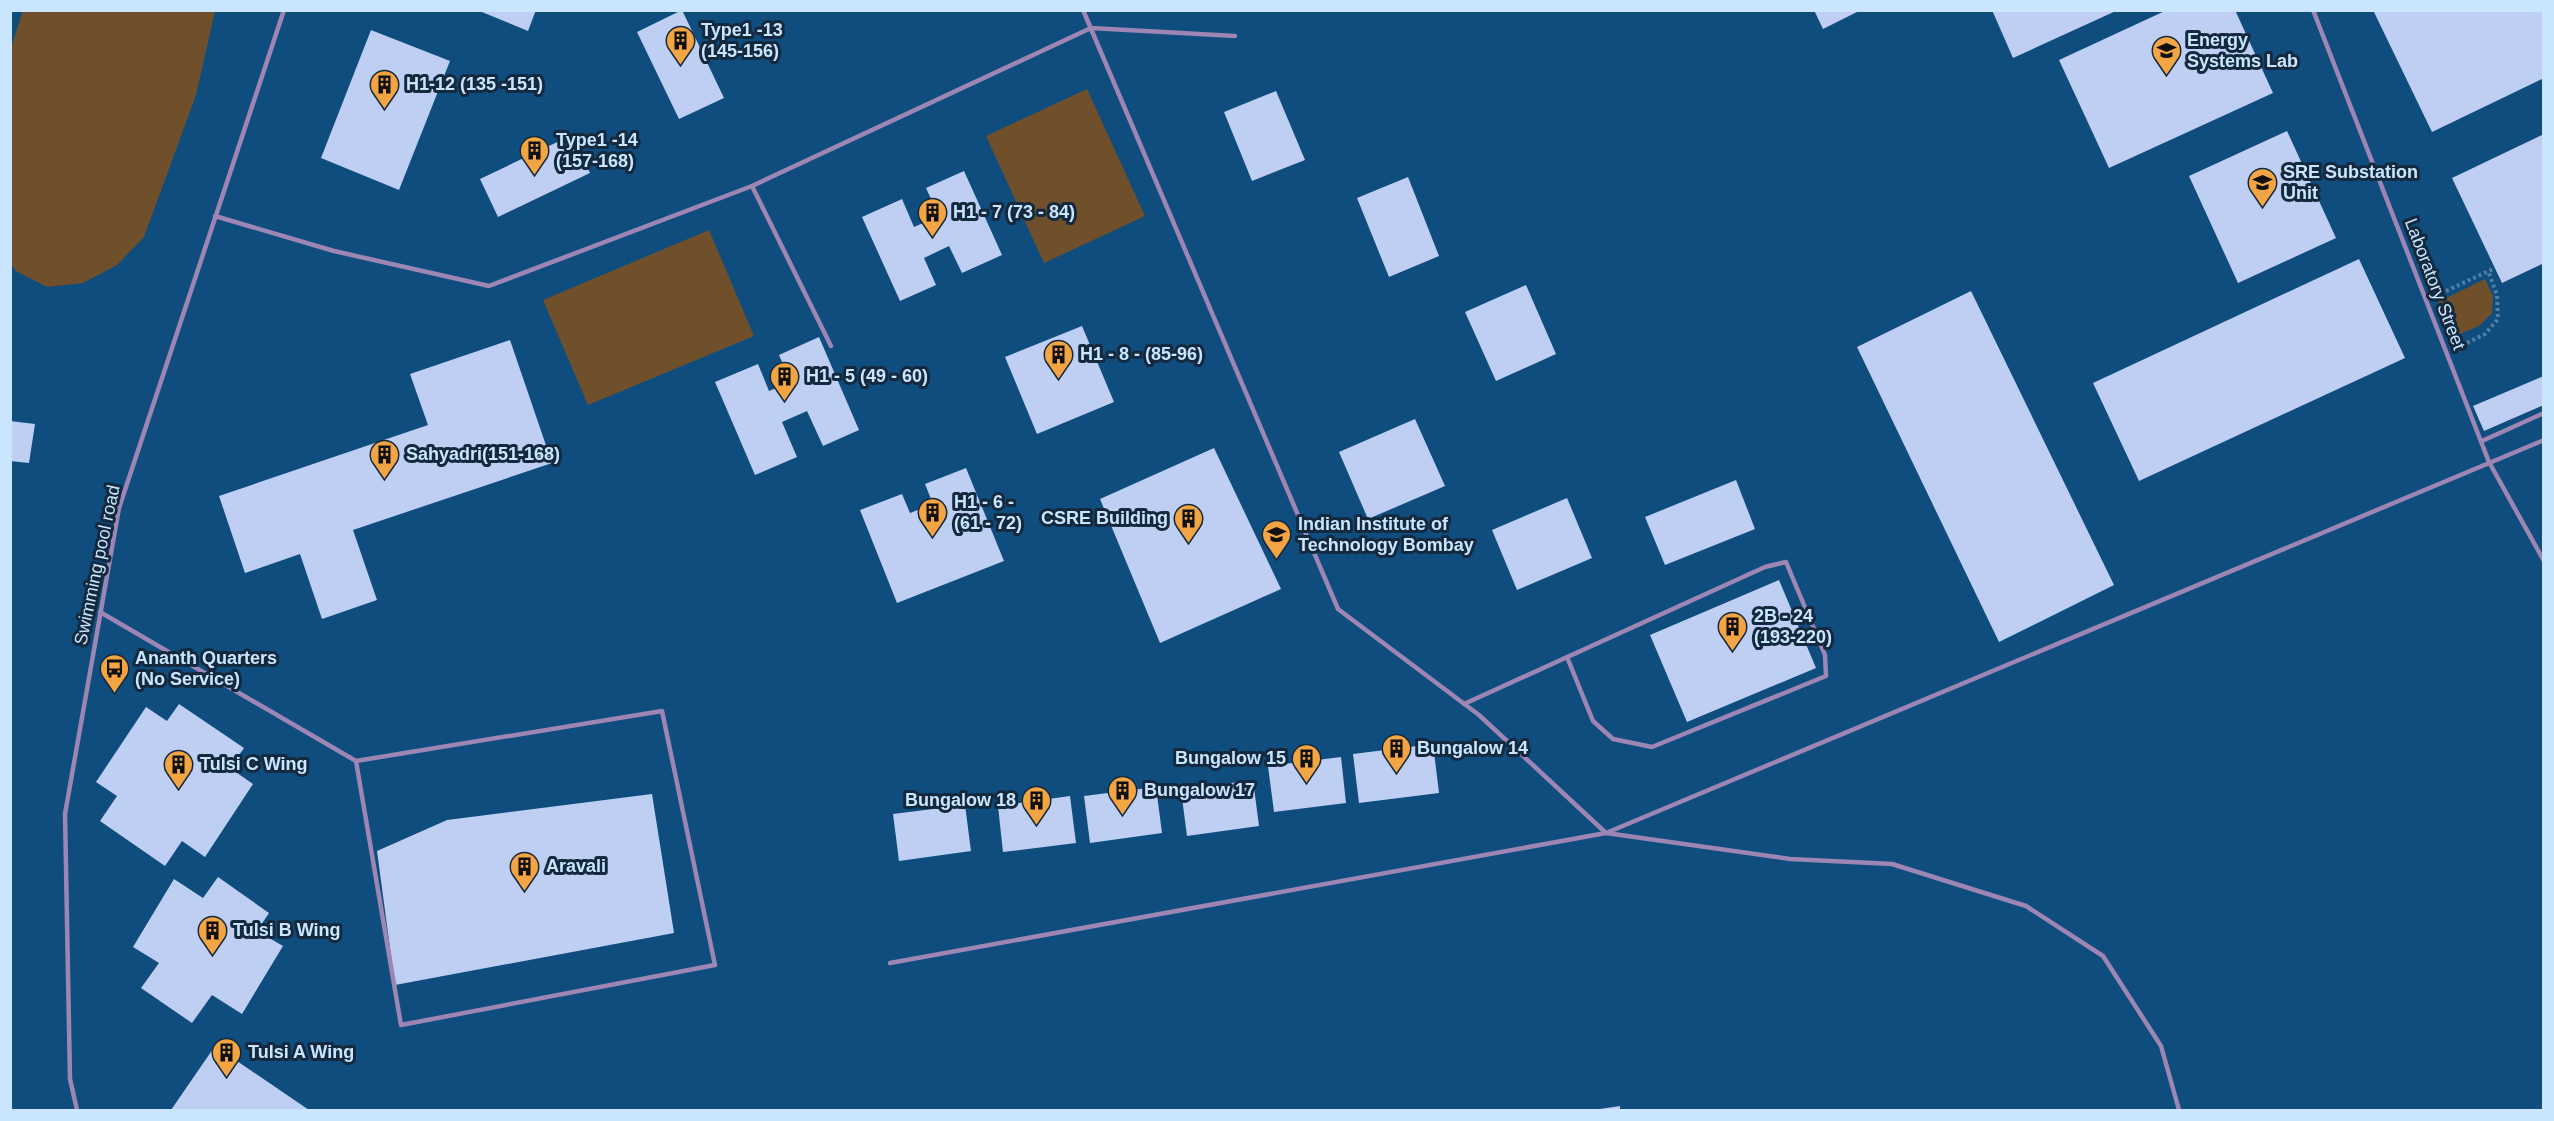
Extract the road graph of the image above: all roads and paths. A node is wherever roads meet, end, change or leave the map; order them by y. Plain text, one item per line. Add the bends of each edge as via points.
1 (284, 10) edge
2 (1083, 10) edge
3 (2313, 10) edge
4 (1091, 27) junction
5 (1235, 36) dead end
6 (752, 186) junction
7 (215, 216) junction
8 (2495, 268) dead end
9 (2488, 271) junction
10 (2465, 282) dead end
11 (831, 346) dead end
12 (2447, 351) junction
13 (2544, 413) edge
14 (2544, 440) edge
15 (2482, 441) junction
16 (2489, 462) junction
17 (2544, 561) edge
18 (100, 612) junction
19 (1567, 657) junction
20 (1464, 704) junction
21 (356, 761) junction
22 (1606, 833) junction
23 (890, 963) dead end
24 (76, 1110) edge
25 (2179, 1110) edge

1 - 7 lane, Swimming pool road
2 - 4 lane
3 - 12 lane, Laboratory Street
4 - 5 lane
4 - 6 lane
4 - 20 lane via 1338,609
6 - 7 lane via 489,286 334,251
6 - 11 lane
7 - 18 lane, Swimming pool road via 119,508
8 - 9 path
9 - 10 path
9 - 12 path via 2497,295 2499,319 2485,334
12 - 15 lane, Laboratory Street
13 - 15 lane
14 - 16 lane
15 - 16 lane, Laboratory Street
16 - 17 lane, Laboratory Street
16 - 22 lane
18 - 21 lane
18 - 24 lane, Swimming pool road via 65,814 70,1080
19 - 19 lane via 1786,561 1825,655 1826,676 1652,747 1612,739 1593,721
19 - 20 lane
20 - 22 lane
21 - 21 lane via 662,711 715,966 401,1025
22 - 23 lane
22 - 25 lane via 1790,859 1892,864 2025,906 2103,956 2161,1046

